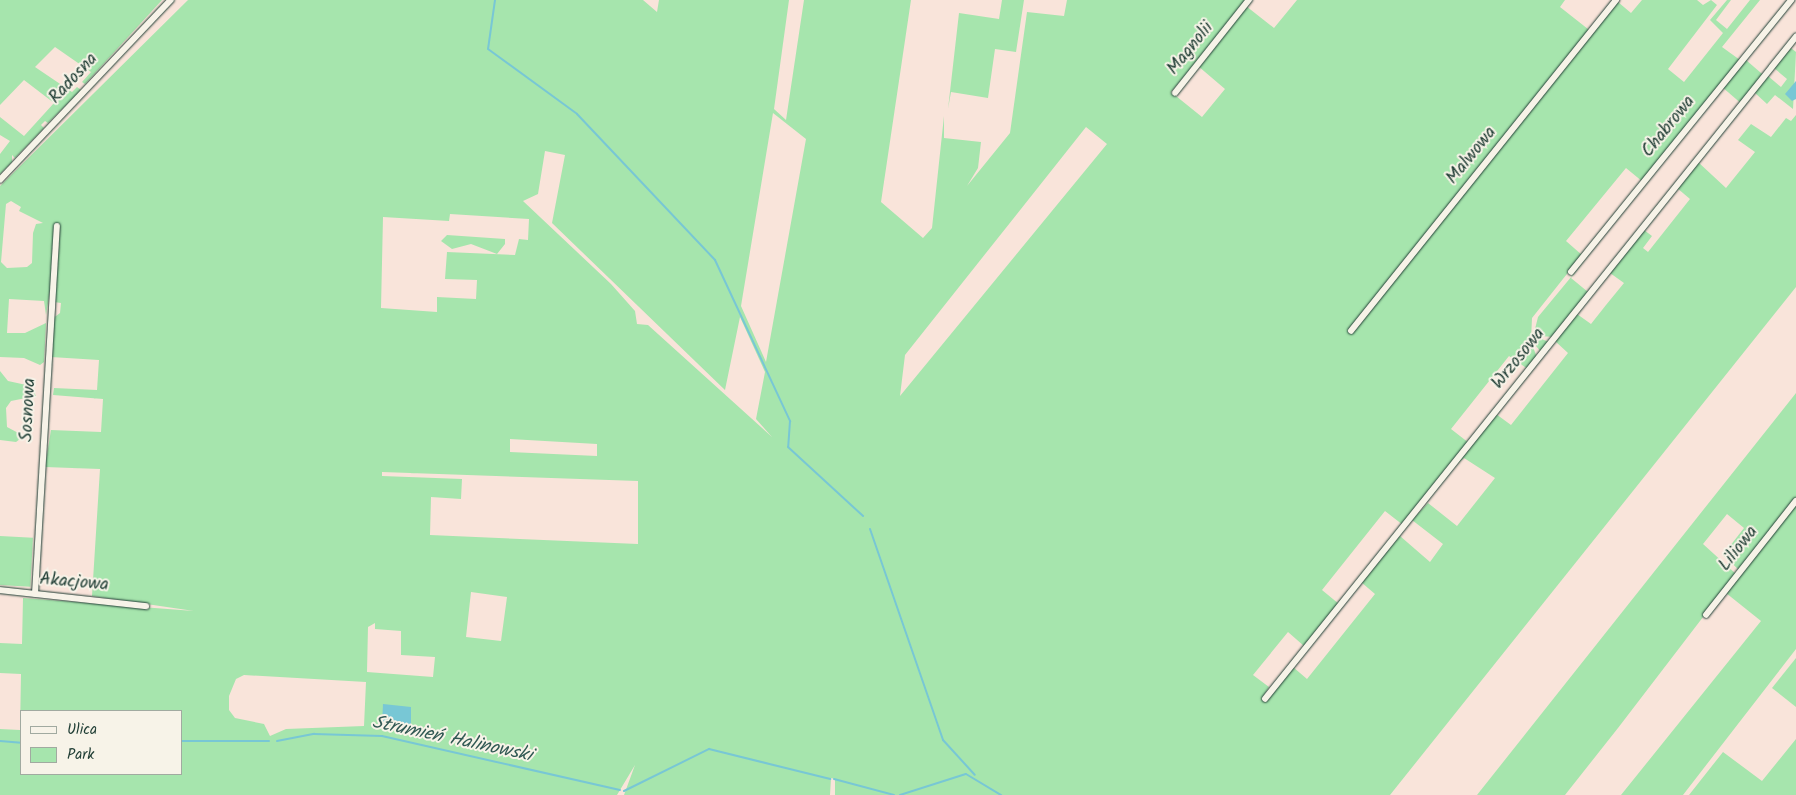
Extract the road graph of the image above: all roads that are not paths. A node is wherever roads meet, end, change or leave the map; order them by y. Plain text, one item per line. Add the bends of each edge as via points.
1 (172, 0) edge
2 (1249, 0) edge
3 (1616, 0) edge
4 (1791, 0) edge
5 (1796, 37) edge
6 (1174, 93) dead end
7 (0, 180) edge
8 (57, 227) dead end
9 (1571, 272) dead end
10 (1351, 331) dead end
11 (1796, 502) edge
12 (0, 590) edge
13 (35, 594) junction
14 (146, 606) dead end
15 (1706, 615) dead end
16 (1265, 699) dead end

1 - 7 street, Radosna
2 - 6 street, Magnolii
3 - 10 street, Malwowa
4 - 9 street, Chabrowa
5 - 16 street, Wrzosowa
8 - 13 street, Sosnowa
11 - 15 street, Liliowa
12 - 13 street, Akacjowa
13 - 14 street, Akacjowa

